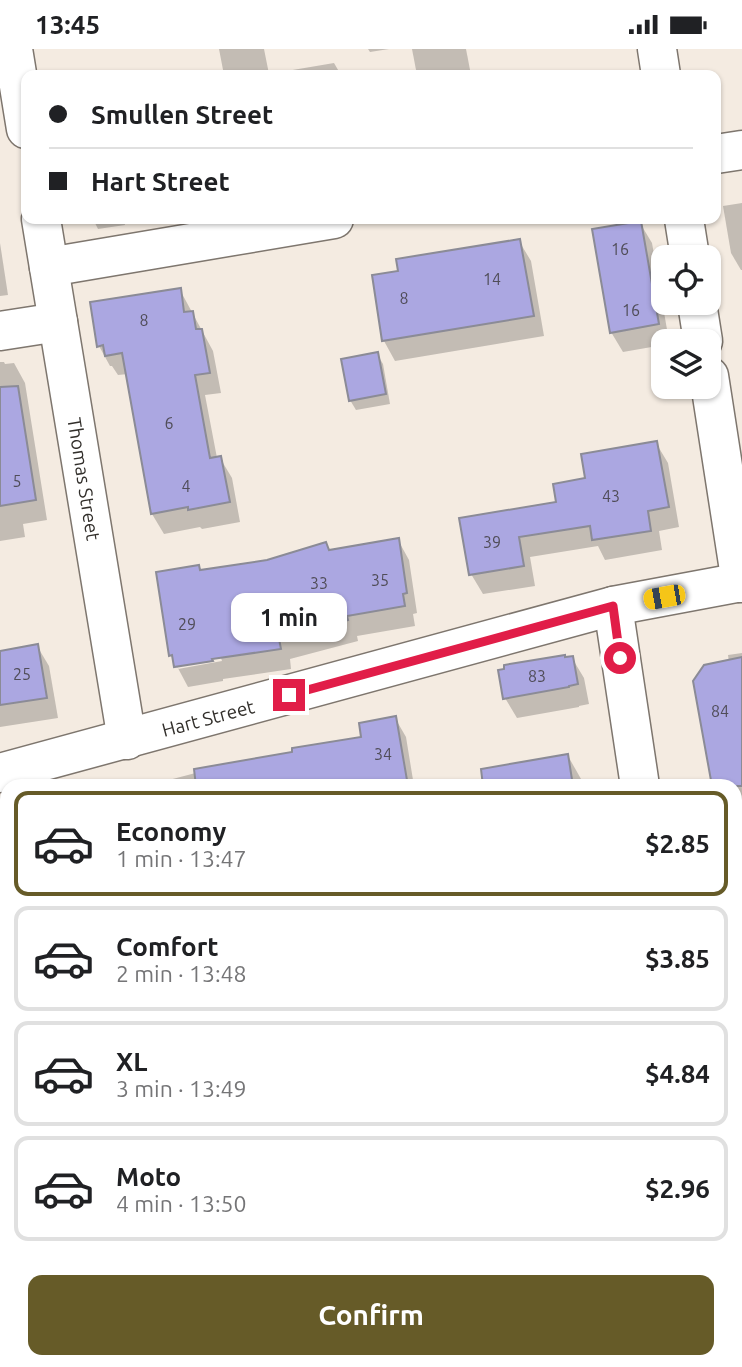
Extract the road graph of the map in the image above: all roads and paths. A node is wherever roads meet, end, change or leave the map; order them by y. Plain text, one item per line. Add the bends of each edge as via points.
1 (13, 49) edge
2 (657, 49) edge
3 (660, 70) edge
4 (21, 98) edge
5 (742, 150) edge
6 (721, 153) edge
7 (42, 224) edge
8 (304, 224) edge
9 (685, 224) edge
10 (688, 245) edge
11 (49, 267) junction
12 (58, 322) junction
13 (0, 331) edge
14 (713, 399) edge
15 (742, 582) edge
16 (613, 606) junction
17 (127, 740) junction
18 (0, 773) edge
19 (639, 779) edge

1 - 4 street
2 - 3 street
5 - 6 street
7 - 11 street, Thomas Street
8 - 11 street
9 - 10 street
11 - 12 street, Thomas Street
12 - 13 street
12 - 17 street, Thomas Street
14 - 15 street
15 - 16 street, Hart Street
16 - 17 street, Hart Street
16 - 19 street
17 - 18 street, Hart Street

